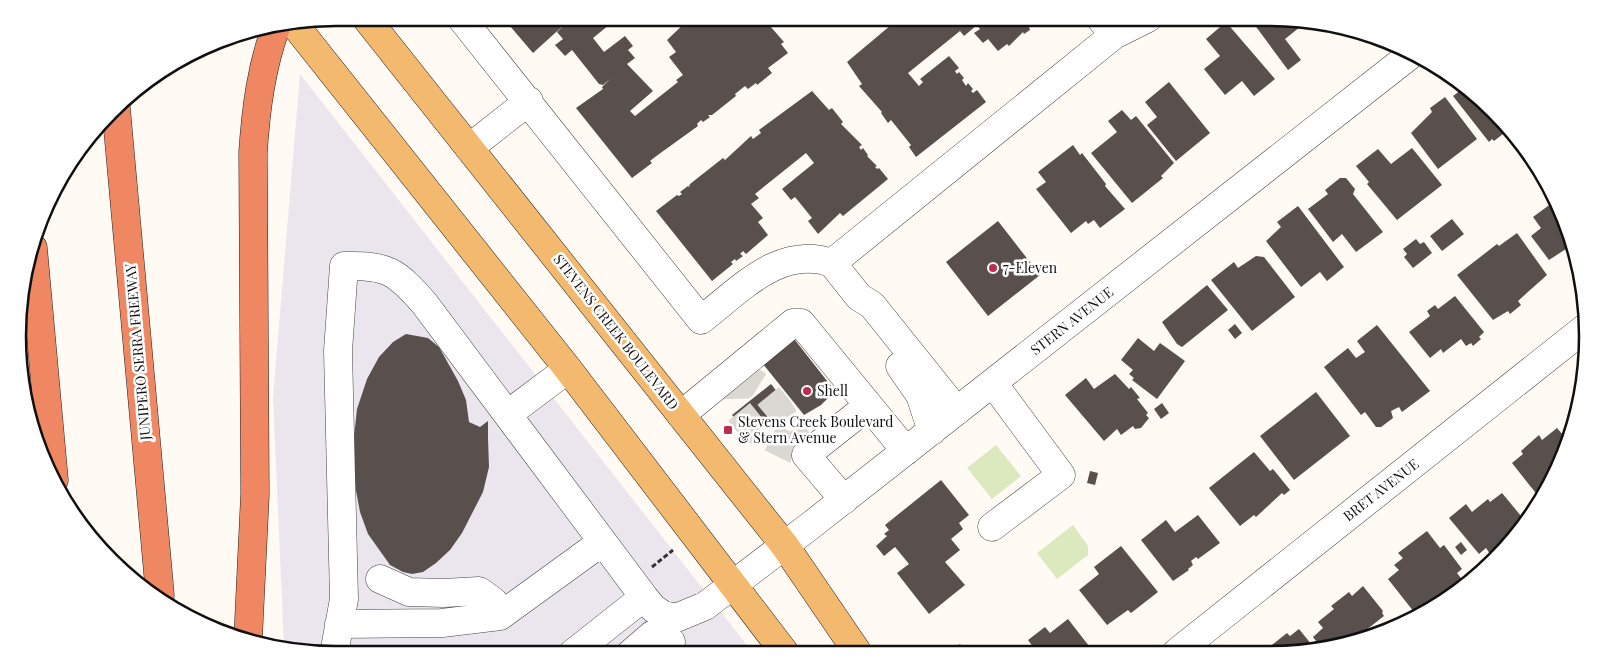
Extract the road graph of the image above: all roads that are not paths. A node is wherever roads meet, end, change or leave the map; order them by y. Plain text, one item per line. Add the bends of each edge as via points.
1 (372, 26) edge
2 (468, 26) edge
3 (1107, 26) edge
4 (298, 29) edge
5 (274, 32) edge
6 (1406, 58) edge
7 (530, 101) junction
8 (117, 117) edge
9 (469, 148) junction
10 (35, 263) edge
11 (832, 263) junction
12 (858, 297) junction
13 (1579, 333) edge
14 (568, 369) junction
15 (992, 383) junction
16 (868, 406) junction
17 (957, 411) junction
18 (508, 414) junction
19 (681, 415) junction
20 (932, 431) junction
21 (906, 451) junction
22 (52, 460) edge
23 (844, 500) junction
24 (992, 527) dead end
25 (602, 542) junction
26 (785, 546) junction
27 (380, 579) dead end
28 (645, 584) junction
29 (733, 584) junction
30 (160, 591) edge
31 (500, 616) junction
32 (339, 624) junction
33 (248, 633) edge
34 (676, 638) edge
35 (335, 646) edge
36 (580, 646) edge
37 (639, 646) edge
38 (780, 646) edge
39 (853, 646) edge
40 (1185, 646) edge

1 - 9 main road, STEVENS CREEK BOULEVARD
2 - 7 street
3 - 11 street
4 - 14 main road
5 - 33 highway via 258,91 253,152 255,494
6 - 15 street, STERN AVENUE
7 - 9 street
7 - 11 street via 701,320 770,267 786,260 816,257
8 - 30 highway, JUNIPERO SERRA FREEWAY
9 - 19 main road, STEVENS CREEK BOULEVARD
10 - 22 highway
11 - 12 street
12 - 17 street via 872,305
12 - 20 street via 860,315 916,386
13 - 40 street, BRET AVENUE
14 - 18 street
14 - 29 main road
15 - 17 street, STERN AVENUE
15 - 24 street via 1061,475
16 - 19 street via 801,324 793,323
16 - 21 street
16 - 23 street via 806,455
17 - 20 street, STERN AVENUE
18 - 25 street
18 - 32 street via 402,277 373,265 344,266 338,351 344,599
19 - 26 main road, STEVENS CREEK BOULEVARD
20 - 21 street, STERN AVENUE
21 - 23 street, STERN AVENUE
23 - 26 street, STERN AVENUE
25 - 28 street
25 - 31 street
26 - 29 street, STERN AVENUE
26 - 39 main road, STEVENS CREEK BOULEVARD
27 - 31 street via 410,592 479,591 494,601
28 - 34 street
28 - 36 street
29 - 34 street, STERN AVENUE via 705,606
29 - 38 main road
31 - 32 street via 442,623
32 - 35 street
34 - 37 street via 652,635

